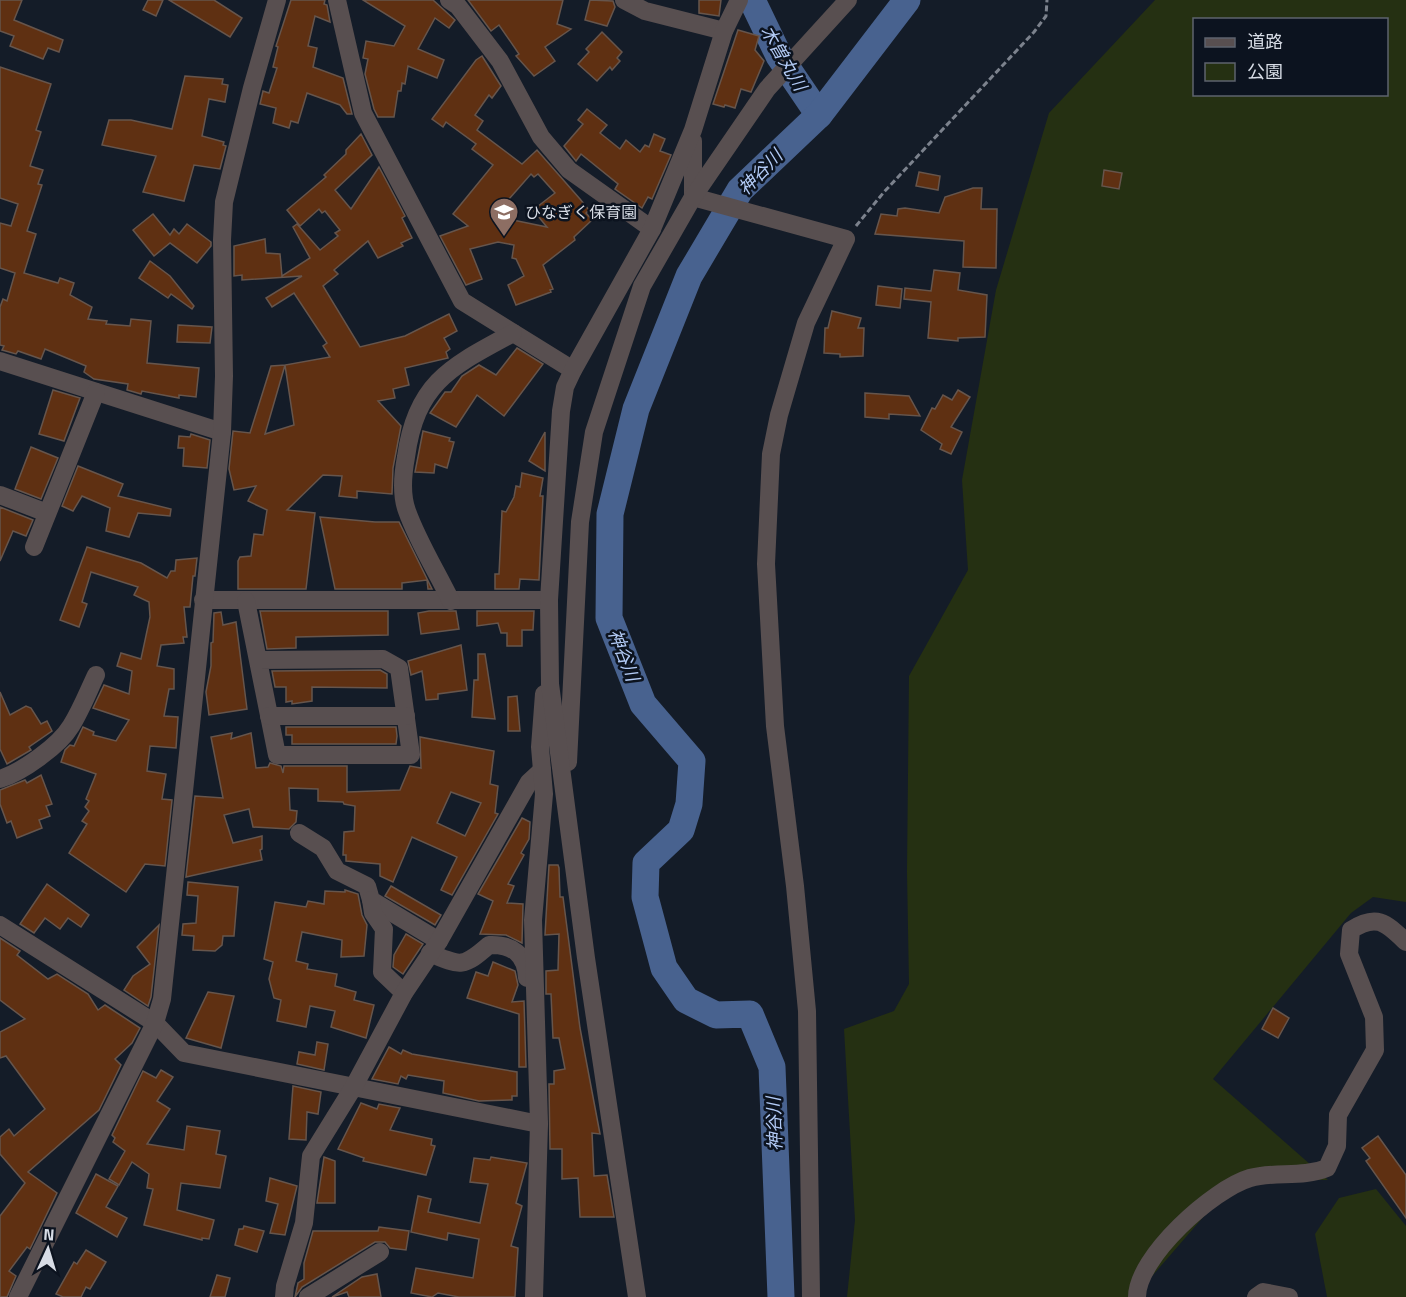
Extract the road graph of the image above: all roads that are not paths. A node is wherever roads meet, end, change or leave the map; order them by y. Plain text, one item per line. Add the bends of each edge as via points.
1 (277, 0) edge
2 (337, 0) edge
3 (449, 0) edge
4 (624, 0) edge
5 (739, 0) edge
6 (848, 0) edge
7 (724, 31) junction
8 (693, 130) junction
9 (693, 197) junction
10 (652, 229) junction
11 (513, 333) junction
12 (0, 362) edge
13 (573, 370) junction
14 (96, 392) junction
15 (222, 432) junction
16 (0, 495) edge
17 (47, 513) junction
18 (34, 547) dead end
19 (203, 600) junction
20 (549, 600) junction
21 (246, 601) junction
22 (451, 602) junction
23 (258, 660) junction
24 (96, 675) dead end
25 (549, 684) junction
26 (269, 716) junction
27 (406, 716) junction
28 (542, 770) junction
29 (562, 773) junction
30 (0, 779) edge
31 (299, 833) dead end
32 (371, 900) junction
33 (0, 925) edge
34 (1406, 942) edge
35 (434, 947) junction
36 (535, 988) junction
37 (404, 993) junction
38 (155, 1023) junction
39 (353, 1088) junction
40 (539, 1124) junction
41 (380, 1252) dead end
42 (18, 1297) edge
43 (284, 1297) edge
44 (308, 1297) edge
45 (534, 1297) edge
46 (637, 1297) edge
47 (811, 1297) edge
48 (1137, 1297) edge
49 (1256, 1297) edge
50 (1289, 1297) edge

1 - 15 street via 224,202
2 - 11 street via 363,113 462,301
3 - 10 street via 459,6 500,61 541,137 569,170
4 - 7 street via 645,10
5 - 7 street
6 - 9 street via 767,89
7 - 8 street
8 - 9 street
8 - 10 street
9 - 29 street via 642,286 594,432 580,522 568,767
9 - 47 street via 843,239 806,323 778,415 771,454 766,564 775,726 807,1011
10 - 13 street
11 - 13 street
11 - 22 street via 456,364 432,387 414,416 403,475 406,510
12 - 14 street
13 - 20 street via 561,411
14 - 15 street
14 - 17 street
15 - 19 street
16 - 17 street
17 - 18 street
19 - 21 street
19 - 38 street via 162,999
20 - 22 street
20 - 25 street
21 - 22 street
21 - 23 street
23 - 26 street
23 - 27 street via 383,659 399,668
24 - 30 street via 70,728 41,755
25 - 28 street via 542,697
25 - 29 street
26 - 27 street
26 - 27 street via 278,755 411,755
28 - 35 street via 529,782
28 - 36 street via 542,828 533,920
29 - 46 street via 587,969
31 - 32 street via 323,848 337,871 367,886
32 - 35 street
32 - 37 street via 373,913 384,929 382,972
33 - 38 street
34 - 48 street via 1392,929 1373,920 1351,930 1349,954 1374,1017 1376,1050 1338,1115 1337,1146 1327,1168 1315,1173 1250,1178 1225,1190 1181,1226 1148,1263
35 - 36 street via 456,965 470,962 489,945 502,944 518,951 526,965 527,987
35 - 37 street
36 - 40 street
37 - 39 street
38 - 39 street via 184,1053
38 - 42 street
39 - 40 street
39 - 43 street via 311,1156 304,1223
40 - 45 street
41 - 44 street
49 - 50 street via 1263,1292

